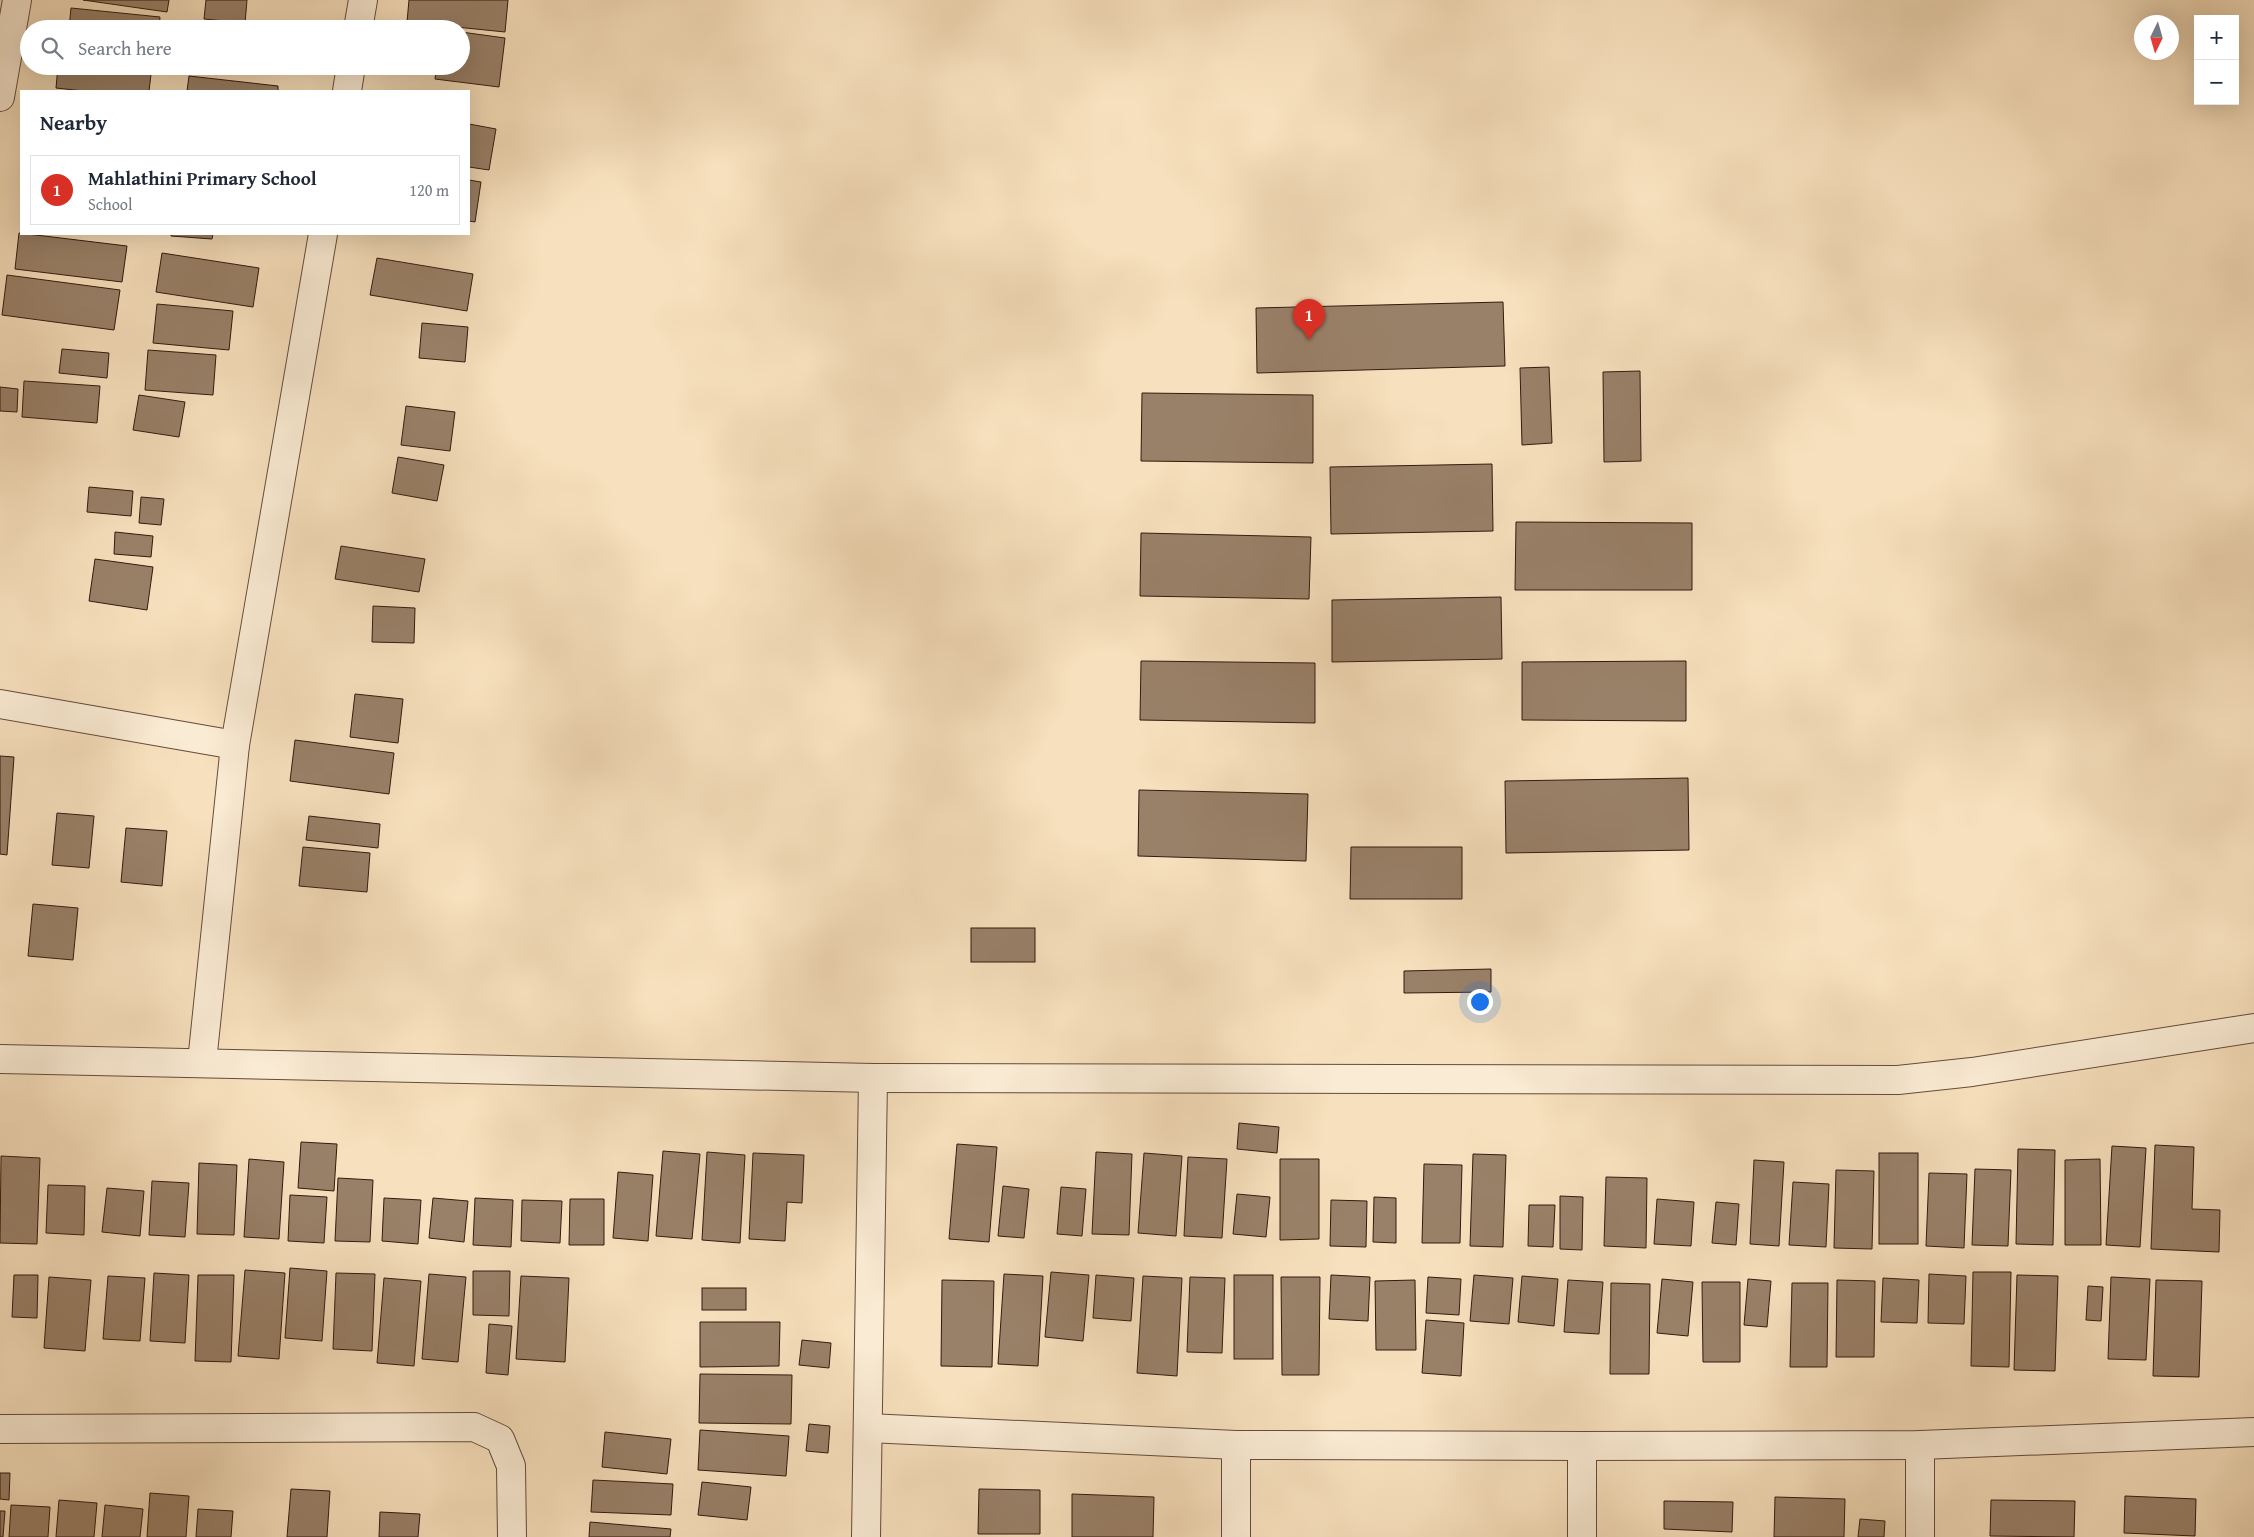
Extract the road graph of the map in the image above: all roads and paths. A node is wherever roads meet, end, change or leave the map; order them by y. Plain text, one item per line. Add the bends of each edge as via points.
1 (17, 0) edge
2 (363, 0) edge
3 (360, 20) edge
4 (350, 75) edge
5 (347, 90) edge
6 (0, 97) edge
7 (323, 235) edge
8 (0, 704) edge
9 (235, 745) junction
10 (2254, 1028) edge
11 (0, 1059) edge
12 (202, 1062) junction
13 (873, 1078) junction
14 (0, 1428) edge
15 (868, 1428) junction
16 (2254, 1432) edge
17 (1920, 1444) junction
18 (1236, 1445) junction
19 (1582, 1446) junction
20 (512, 1537) edge
21 (866, 1537) edge
22 (1236, 1537) edge
23 (1582, 1537) edge
24 (1920, 1537) edge

1 - 6 street
2 - 3 street
4 - 5 street
7 - 9 street
8 - 9 street
9 - 12 street
10 - 13 street via 1972,1072 1898,1080
11 - 12 street
12 - 13 street
13 - 15 street
14 - 20 street via 474,1427 500,1439 511,1466
15 - 18 street
15 - 21 street
16 - 17 street
17 - 19 street
17 - 24 street
18 - 19 street
18 - 22 street
19 - 23 street

